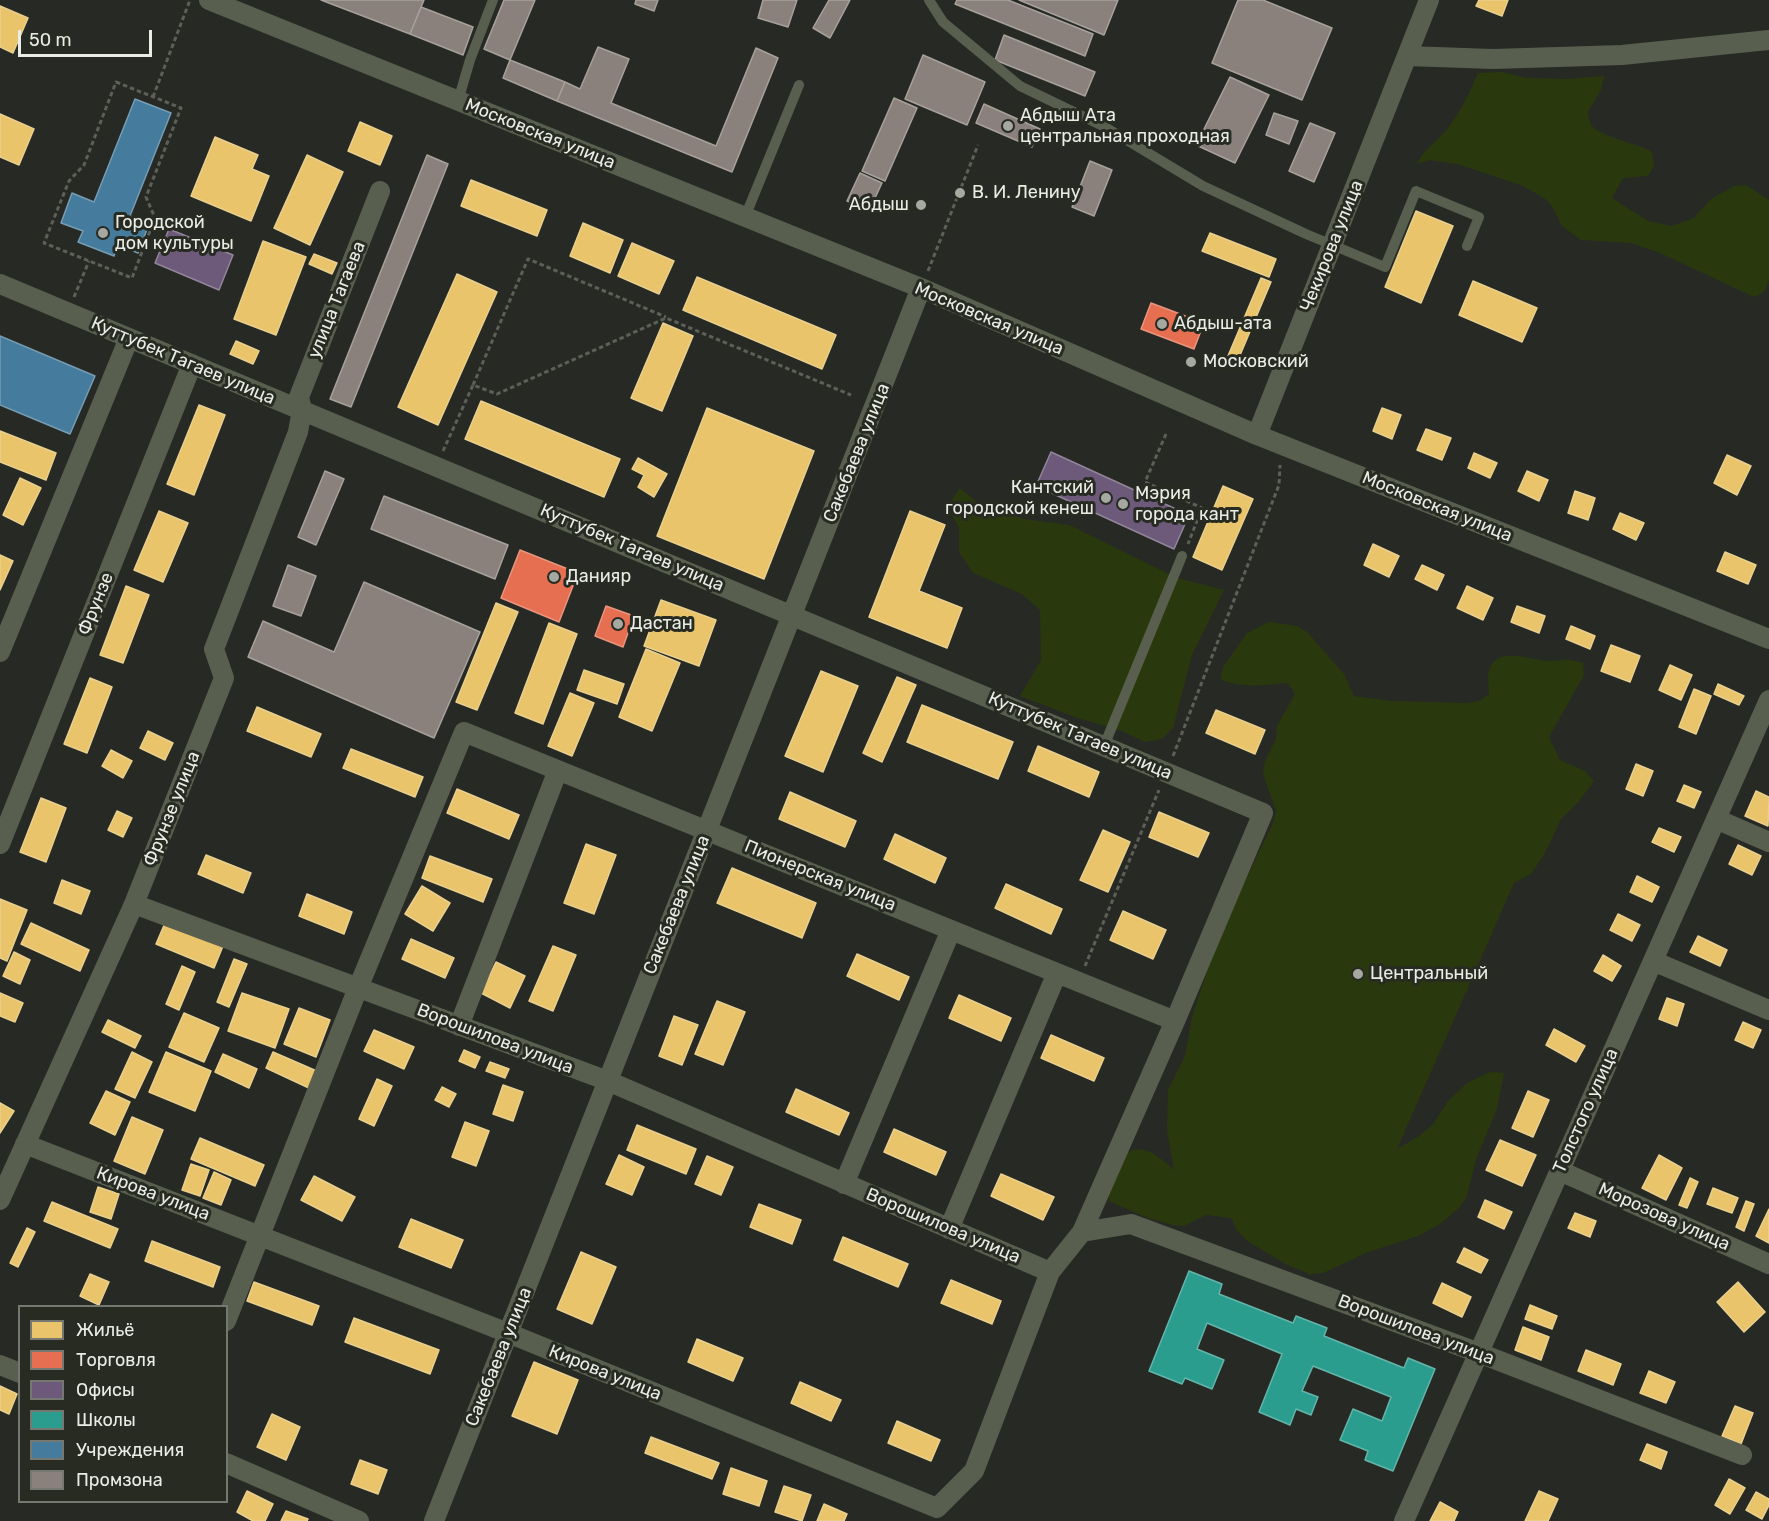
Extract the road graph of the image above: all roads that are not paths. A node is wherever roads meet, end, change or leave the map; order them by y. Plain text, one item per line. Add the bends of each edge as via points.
1 (209, 0) edge
2 (493, 0) edge
3 (928, 0) edge
4 (1429, 0) edge
5 (1769, 40) edge
6 (1407, 56) junction
7 (799, 85) dead end
8 (458, 101) junction
9 (380, 191) dead end
10 (745, 218) junction
11 (1332, 245) junction
12 (1467, 246) dead end
13 (0, 284) edge
14 (921, 288) junction
15 (129, 338) junction
16 (192, 364) junction
17 (302, 410) junction
18 (1257, 435) junction
19 (1182, 556) road end
20 (792, 615) junction
21 (1769, 639) edge
22 (0, 652) edge
23 (1769, 700) edge
24 (1104, 747) junction
25 (558, 770) junction
26 (1716, 819) junction
27 (707, 830) junction
28 (1769, 842) edge
29 (0, 844) edge
30 (135, 904) junction
31 (951, 930) junction
32 (1653, 961) junction
33 (1057, 974) junction
34 (358, 988) junction
35 (1769, 1010) edge
36 (1175, 1021) junction
37 (459, 1026) junction
38 (608, 1082) junction
39 (26, 1144) junction
40 (1560, 1170) junction
41 (844, 1184) junction
42 (0, 1200) edge
43 (949, 1229) junction
44 (1082, 1232) junction
45 (260, 1236) junction
46 (1769, 1263) edge
47 (1050, 1272) junction
48 (228, 1316) edge
49 (508, 1334) junction
50 (1479, 1353) junction
51 (0, 1365) edge
52 (18, 1372) edge
53 (1742, 1455) dead end
54 (228, 1464) edge
55 (360, 1521) edge
56 (434, 1521) edge
57 (1404, 1521) edge

1 - 8 street, Московская улица
2 - 8 lane
3 - 11 lane via 943,22 1020,86 1105,127 1203,186
4 - 6 street, Чекирова улица
5 - 6 street via 1622,55 1493,59
6 - 11 street, Чекирова улица
7 - 10 lane
8 - 10 street, Московская улица
9 - 17 street, улица Тагаева via 299,397
10 - 14 street, Московская улица
11 - 12 lane via 1385,267 1416,191 1479,217
11 - 18 street, Чекирова улица
13 - 15 street, Куттубек Тагаев улица
14 - 18 street, Московская улица
14 - 20 street, Сакебаева улица
15 - 16 street, Куттубек Тагаев улица
15 - 22 street
16 - 17 street, Куттубек Тагаев улица
16 - 29 street, Фрунзе
17 - 20 street, Куттубек Тагаев улица
17 - 30 street, Фрунзе улица via 298,432 214,649 224,678
18 - 21 street, Московская улица
19 - 24 lane
20 - 24 street, Куттубек Тагаев улица
20 - 27 street, Сакебаева улица
23 - 26 street, Толстого улица
24 - 36 street, Куттубек Тагаев улица via 1263,813
25 - 27 street, Пионерская улица
25 - 34 street, Пионерская улица via 464,732
25 - 37 street
26 - 28 street
26 - 32 street, Толстого улица
27 - 31 street, Пионерская улица
27 - 38 street, Сакебаева улица
30 - 34 street, Ворошилова улица
30 - 39 street, Фрунзе улица
31 - 33 street, Пионерская улица
31 - 41 street
32 - 35 street
32 - 40 street, Толстого улица
33 - 36 street, Пионерская улица
33 - 43 street
34 - 37 street, Ворошилова улица
34 - 45 street
36 - 44 street
37 - 38 street, Ворошилова улица
38 - 41 street, Ворошилова улица
38 - 49 street, Сакебаева улица
39 - 42 street, Фрунзе улица
39 - 45 street, Кирова улица
40 - 46 street, Морозова улица
40 - 50 street, Толстого улица
41 - 43 street, Ворошилова улица
43 - 47 street, Ворошилова улица
44 - 47 street
44 - 50 street, Ворошилова улица via 1131,1224
45 - 48 street
45 - 49 street, Кирова улица
47 - 49 street, Кирова улица via 974,1471 937,1508
49 - 56 street, Сакебаева улица
50 - 53 street, Ворошилова улица
50 - 57 street, Толстого улица
51 - 52 street
54 - 55 street

